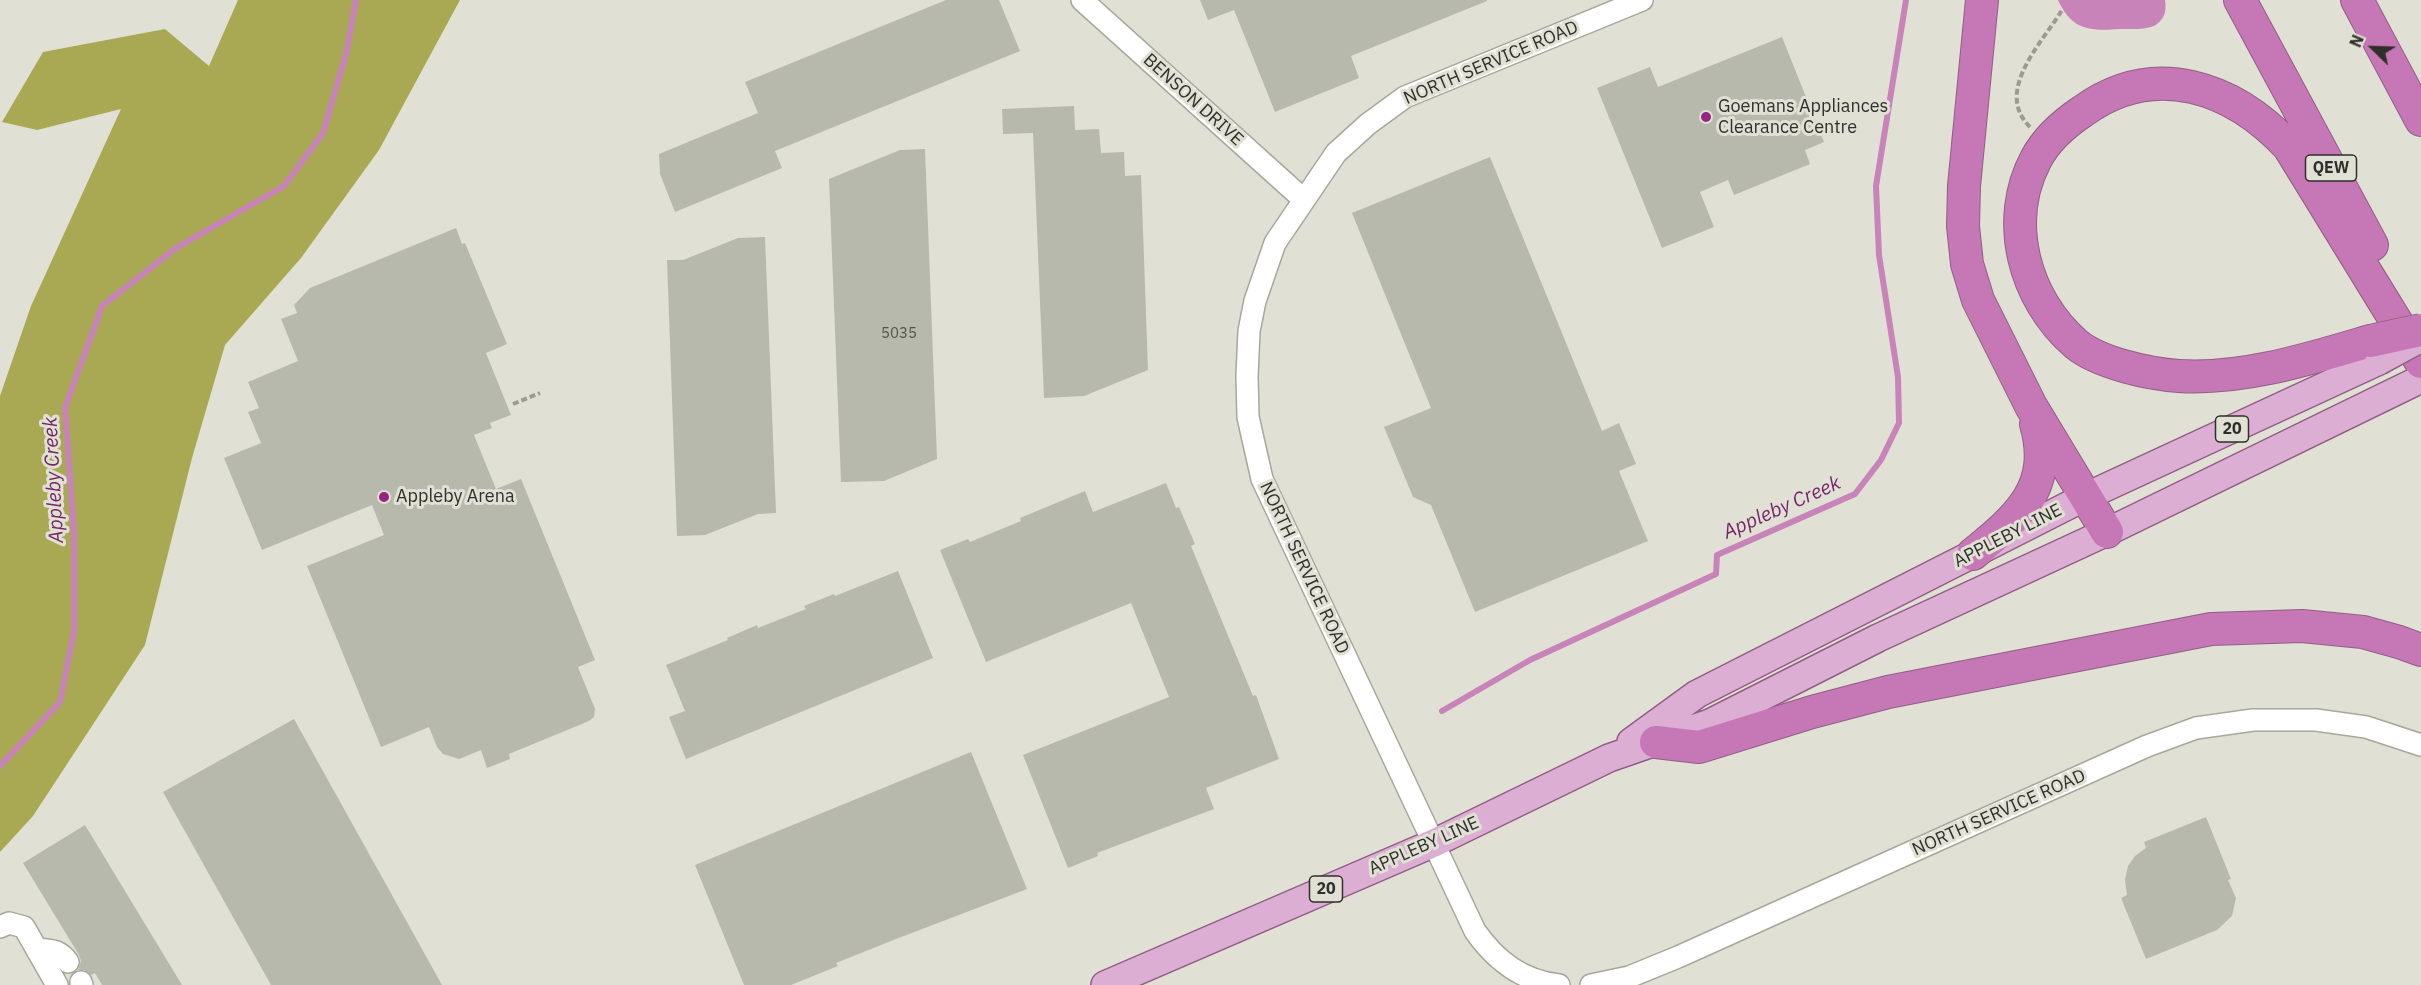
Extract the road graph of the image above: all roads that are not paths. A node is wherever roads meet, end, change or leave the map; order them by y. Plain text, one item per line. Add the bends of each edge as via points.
1 (1082, 0) edge
2 (1641, 0) edge
3 (1982, 0) edge
4 (2240, 0) edge
5 (2356, 0) edge
6 (2402, 83) junction
7 (2421, 107) edge
8 (2421, 120) edge
9 (1303, 199) junction
10 (2421, 330) edge
11 (2421, 337) edge
12 (2374, 351) junction
13 (2421, 362) edge
14 (2421, 380) edge
15 (2031, 406) junction
16 (2085, 497) junction
17 (2107, 532) junction
18 (1973, 554) junction
19 (2421, 650) edge
20 (1656, 742) junction
21 (2421, 745) edge
22 (1608, 759) junction
23 (1434, 843) junction
24 (0, 927) edge
25 (37, 949) junction
26 (68, 962) dead end
27 (1631, 981) edge
28 (57, 985) edge
29 (1105, 985) edge
30 (1559, 985) edge
31 (1591, 985) edge

1 - 9 street, BENSON DRIVE
2 - 9 street, NORTH SERVICE ROAD via 1405,97 1336,153
3 - 15 highway via 1964,186 1967,264 1978,300
4 - 11 highway, QEW
5 - 6 highway
6 - 7 highway
6 - 8 highway
9 - 23 street, NORTH SERVICE ROAD via 1275,243 1258,288 1249,331 1248,417 1262,479
10 - 12 highway, bridge
11 - 12 main road, APPLEBY LINE / 20, bridge
12 - 13 highway via 2201,376 2153,373 2099,357 2077,345 2052,320 2024,262 2020,208 2037,158 2070,120 2089,106 2134,87 2180,85 2203,90 2248,110 2289,147
12 - 16 main road, APPLEBY LINE / 20
14 - 17 main road, APPLEBY LINE / 20
15 - 16 highway
15 - 18 highway via 2041,443 2034,490 2008,526
16 - 17 highway
16 - 18 main road, APPLEBY LINE / 20
17 - 20 main road, APPLEBY LINE / 20 via 1878,638 1710,723
18 - 22 main road, APPLEBY LINE / 20 via 1696,694
19 - 20 highway via 2363,632 2302,626 2211,629 1888,692 1699,747
20 - 22 main road, APPLEBY LINE / 20
21 - 27 street, NORTH SERVICE ROAD via 2366,727 2316,720 2253,720 2196,728 2147,746
22 - 23 main road, APPLEBY LINE / 20
23 - 29 main road, APPLEBY LINE / 20
23 - 30 street, NORTH SERVICE ROAD via 1475,931 1489,951 1530,979
24 - 25 street via 9,923 24,927
25 - 26 street via 54,950
25 - 28 street
27 - 31 street, NORTH SERVICE ROAD

